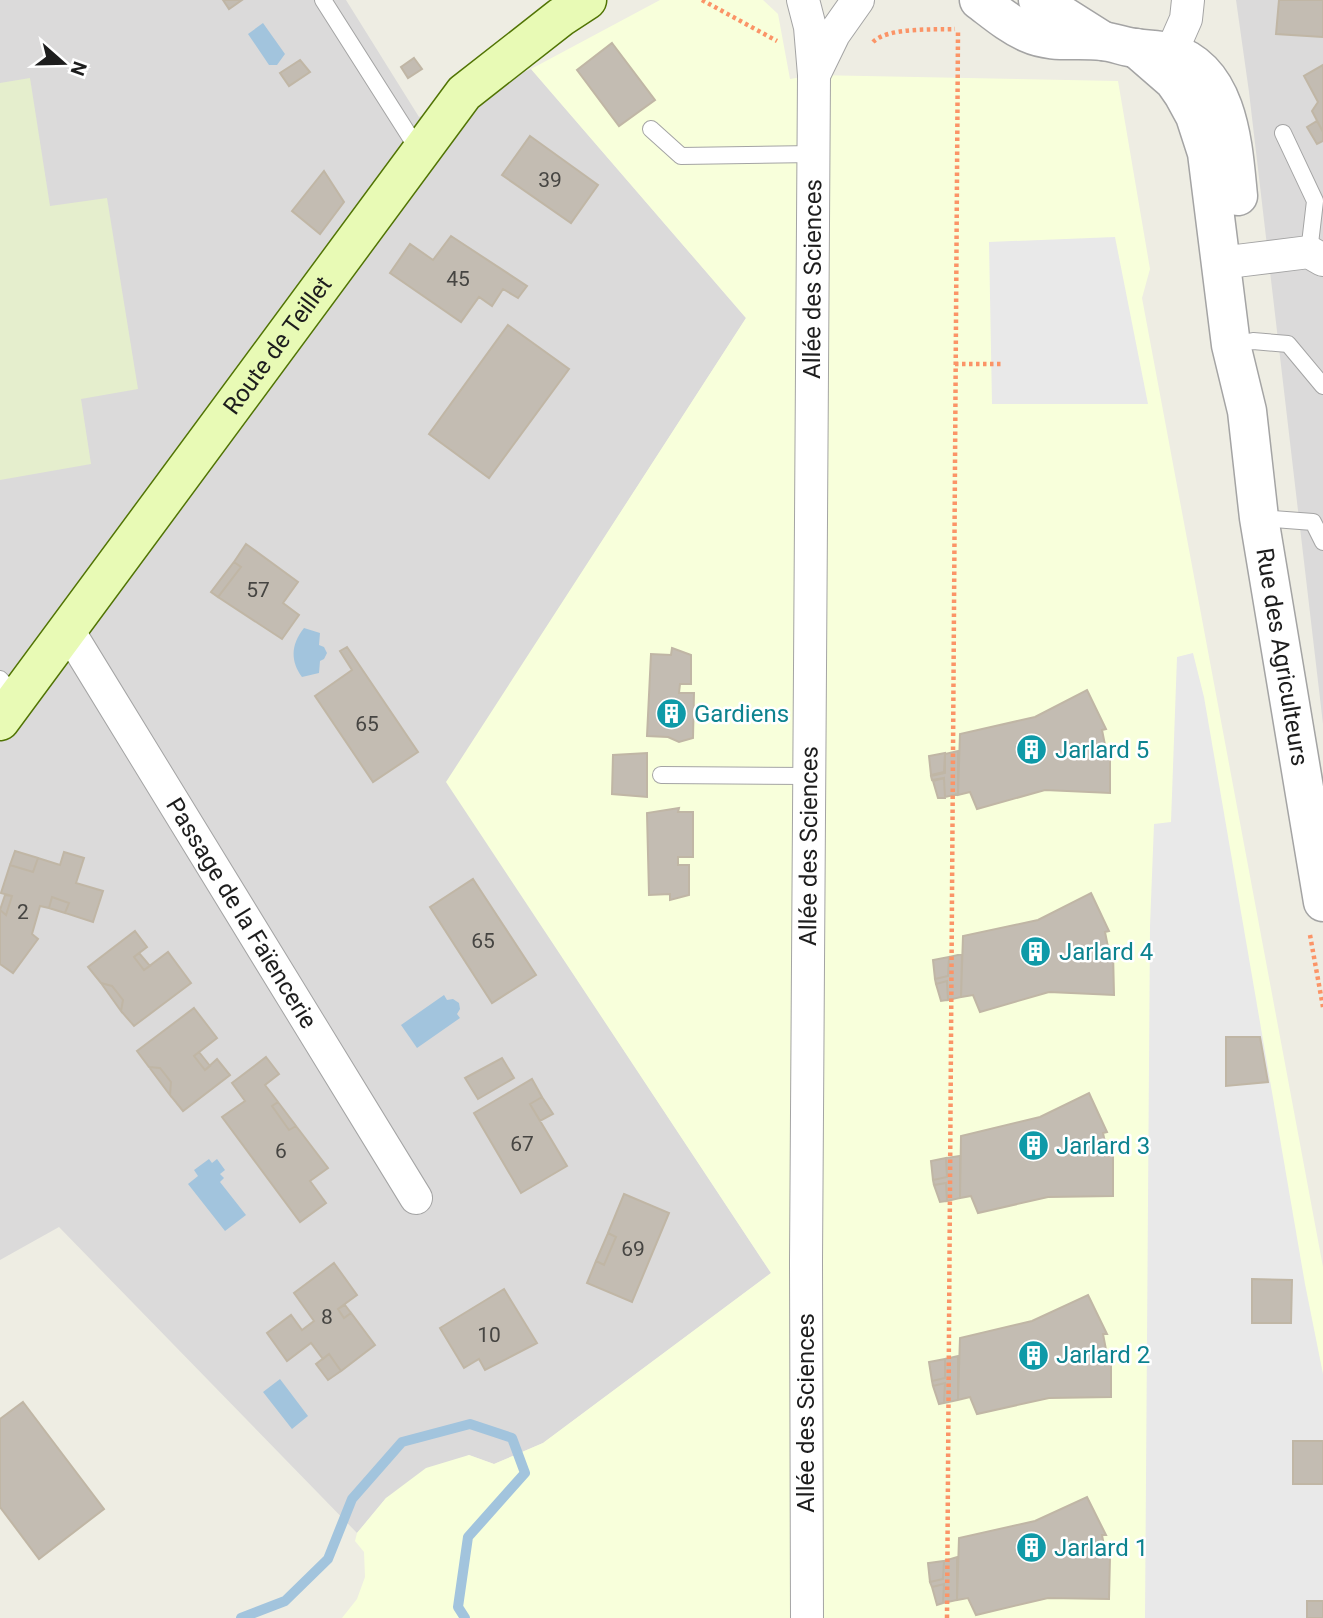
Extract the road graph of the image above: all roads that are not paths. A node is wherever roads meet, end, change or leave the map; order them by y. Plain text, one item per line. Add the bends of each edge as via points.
1 (323, 0) edge
2 (587, 0) edge
3 (803, 0) edge
4 (858, 0) edge
5 (1038, 0) edge
6 (1188, 0) edge
7 (968, 20) edge
8 (1137, 47) junction
9 (817, 58) junction
10 (651, 129) dead end
11 (1283, 133) dead end
12 (421, 153) junction
13 (814, 154) junction
14 (1316, 256) edge
15 (1232, 261) junction
16 (1242, 343) junction
17 (1323, 386) edge
18 (1259, 518) junction
19 (1323, 541) edge
20 (68, 631) junction
21 (6, 700) edge
22 (661, 775) dead end
23 (811, 776) junction
24 (1323, 902) edge
25 (416, 1198) dead end
26 (807, 1618) edge

1 - 12 lane
2 - 12 main road, Route de Teillet via 464,93
3 - 9 street, Allée des Sciences
4 - 9 street
5 - 8 street, Rue des Agriculteurs
6 - 8 street via 1186,19
7 - 8 street via 1012,25 1055,40
8 - 15 street, Rue des Agriculteurs via 1187,61 1215,90 1231,135
9 - 13 street, Allée des Sciences
10 - 13 lane via 681,156
11 - 14 lane via 1315,201
12 - 20 main road, Route de Teillet
13 - 23 street, Allée des Sciences
14 - 15 street
15 - 16 street, Rue des Agriculteurs
16 - 17 lane via 1288,344
16 - 18 street, Rue des Agriculteurs
18 - 19 lane via 1313,522
18 - 24 street, Rue des Agriculteurs
20 - 21 main road, Route de Teillet
20 - 25 street, Passage de la Faïencerie
22 - 23 lane
23 - 26 street, Allée des Sciences

